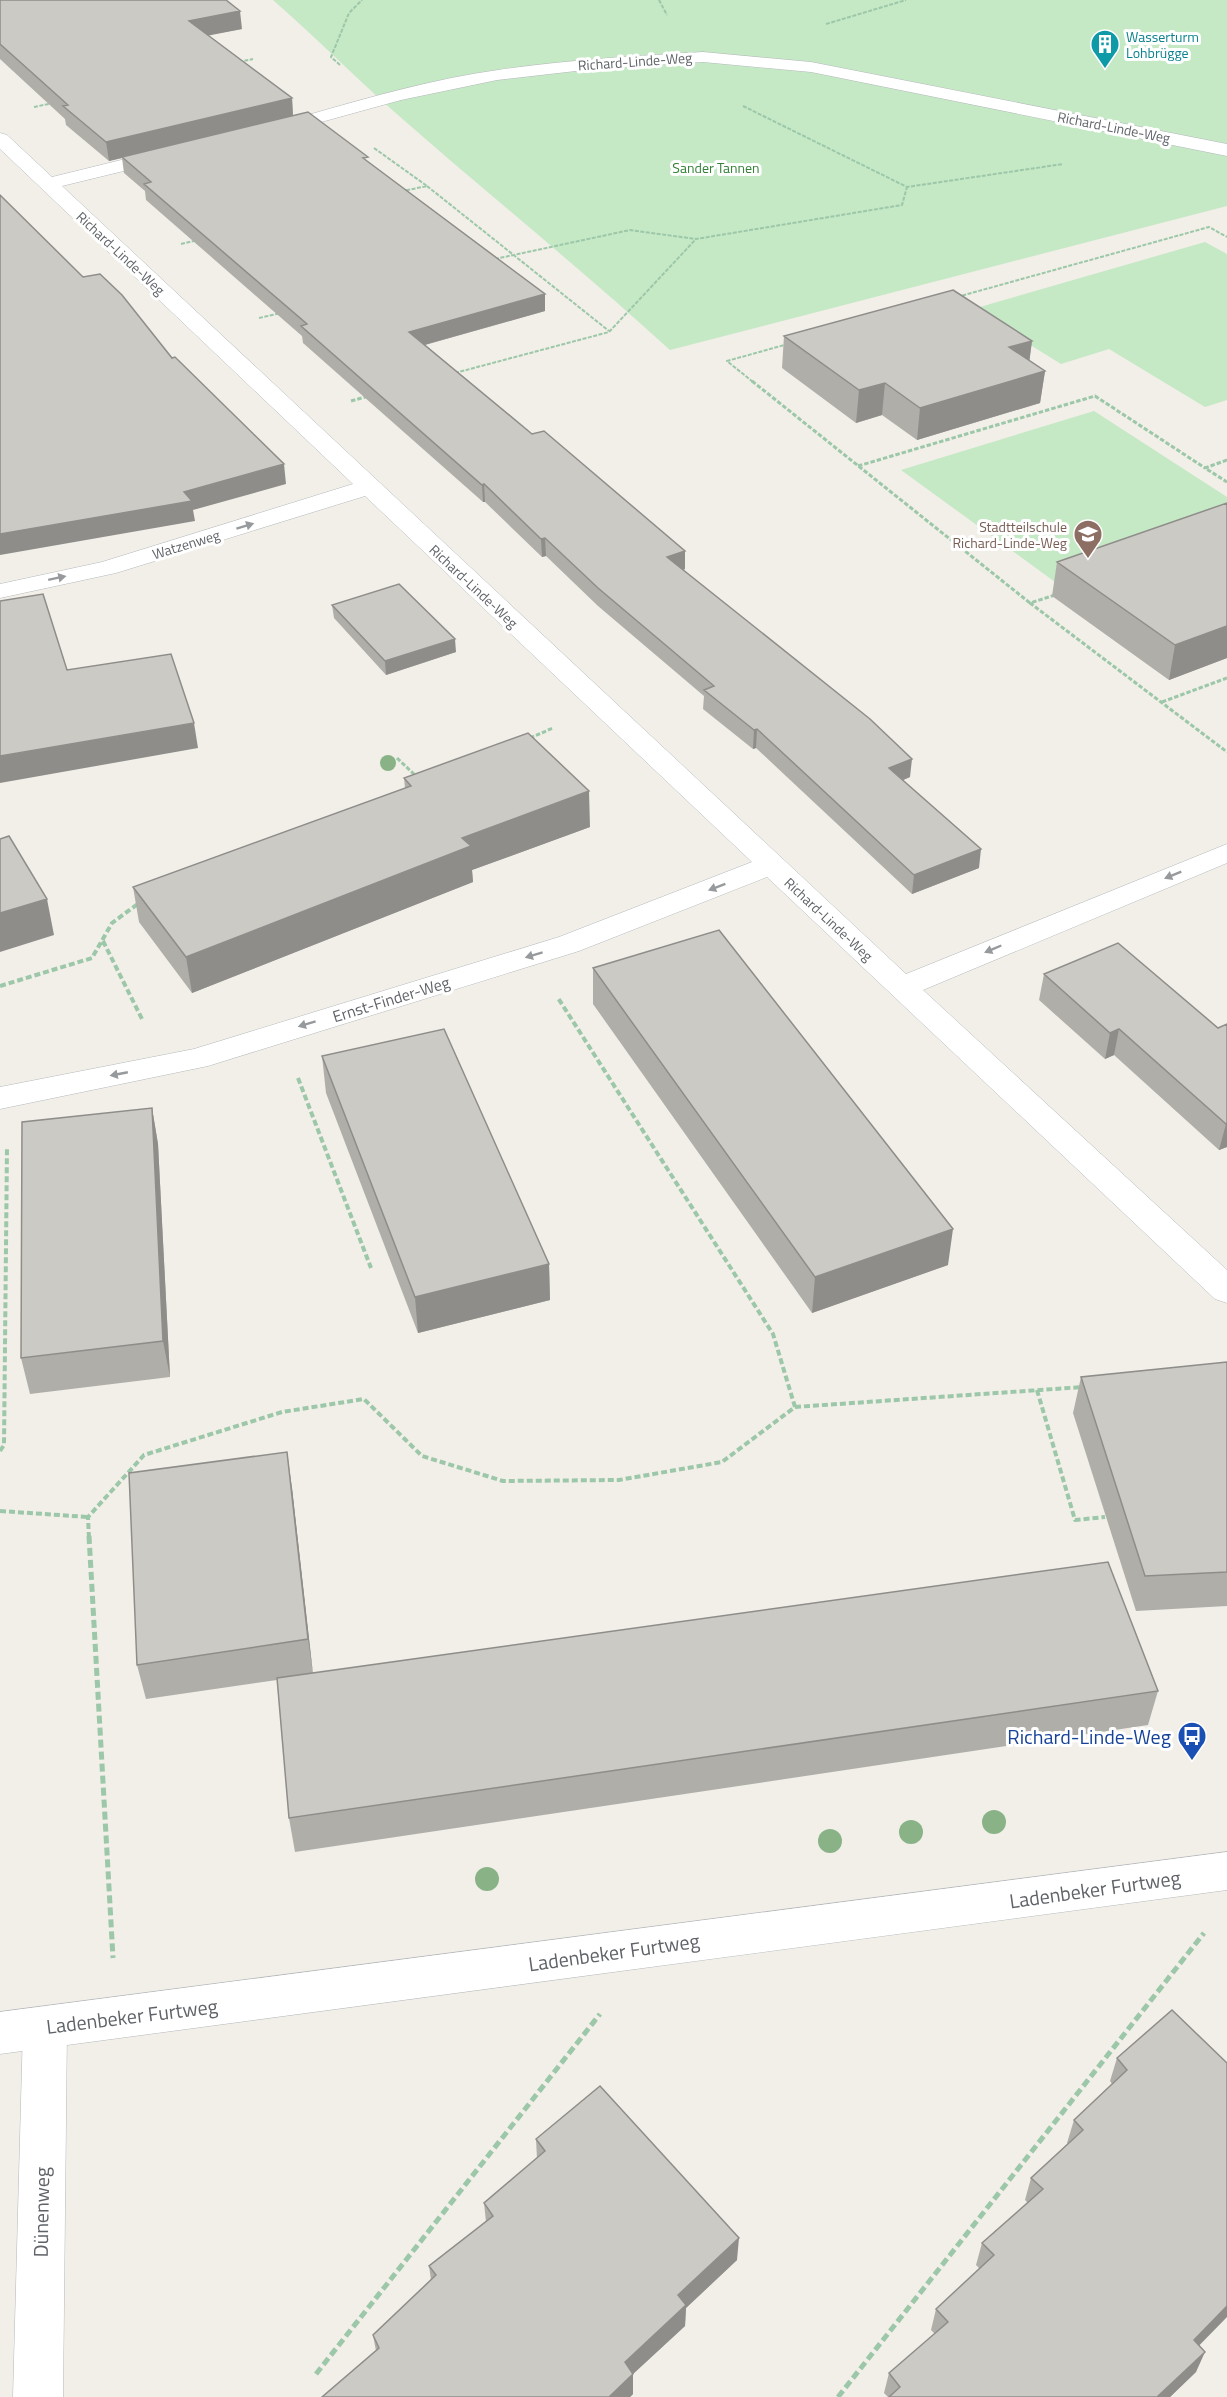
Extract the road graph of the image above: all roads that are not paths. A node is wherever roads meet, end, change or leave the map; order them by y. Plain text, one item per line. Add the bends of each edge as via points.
1 (291, 125) edge
2 (0, 139) edge
3 (187, 150) edge
4 (1227, 150) edge
5 (48, 184) junction
6 (369, 488) junction
7 (0, 591) edge
8 (1227, 853) edge
9 (771, 865) junction
10 (902, 987) junction
11 (4, 1097) edge
12 (1227, 1290) edge
13 (1227, 1871) edge
14 (45, 2028) junction
15 (0, 2033) edge
16 (38, 2397) edge

1 - 4 street, Richard-Linde-Weg via 449,84 543,69 689,57 811,67
2 - 5 street, Richard-Linde-Weg
3 - 5 street
5 - 6 street, Richard-Linde-Weg
7 -> 6 street, Watzenweg via 107,568
6 - 9 street, Richard-Linde-Weg
8 -> 10 street
9 - 10 street, Richard-Linde-Weg
9 -> 11 street, Ernst-Finder-Weg via 569,944 197,1059
10 - 12 street, Richard-Linde-Weg
13 - 14 street, Ladenbeker Furtweg
14 - 15 street, Ladenbeker Furtweg
14 - 16 street, Dünenweg

